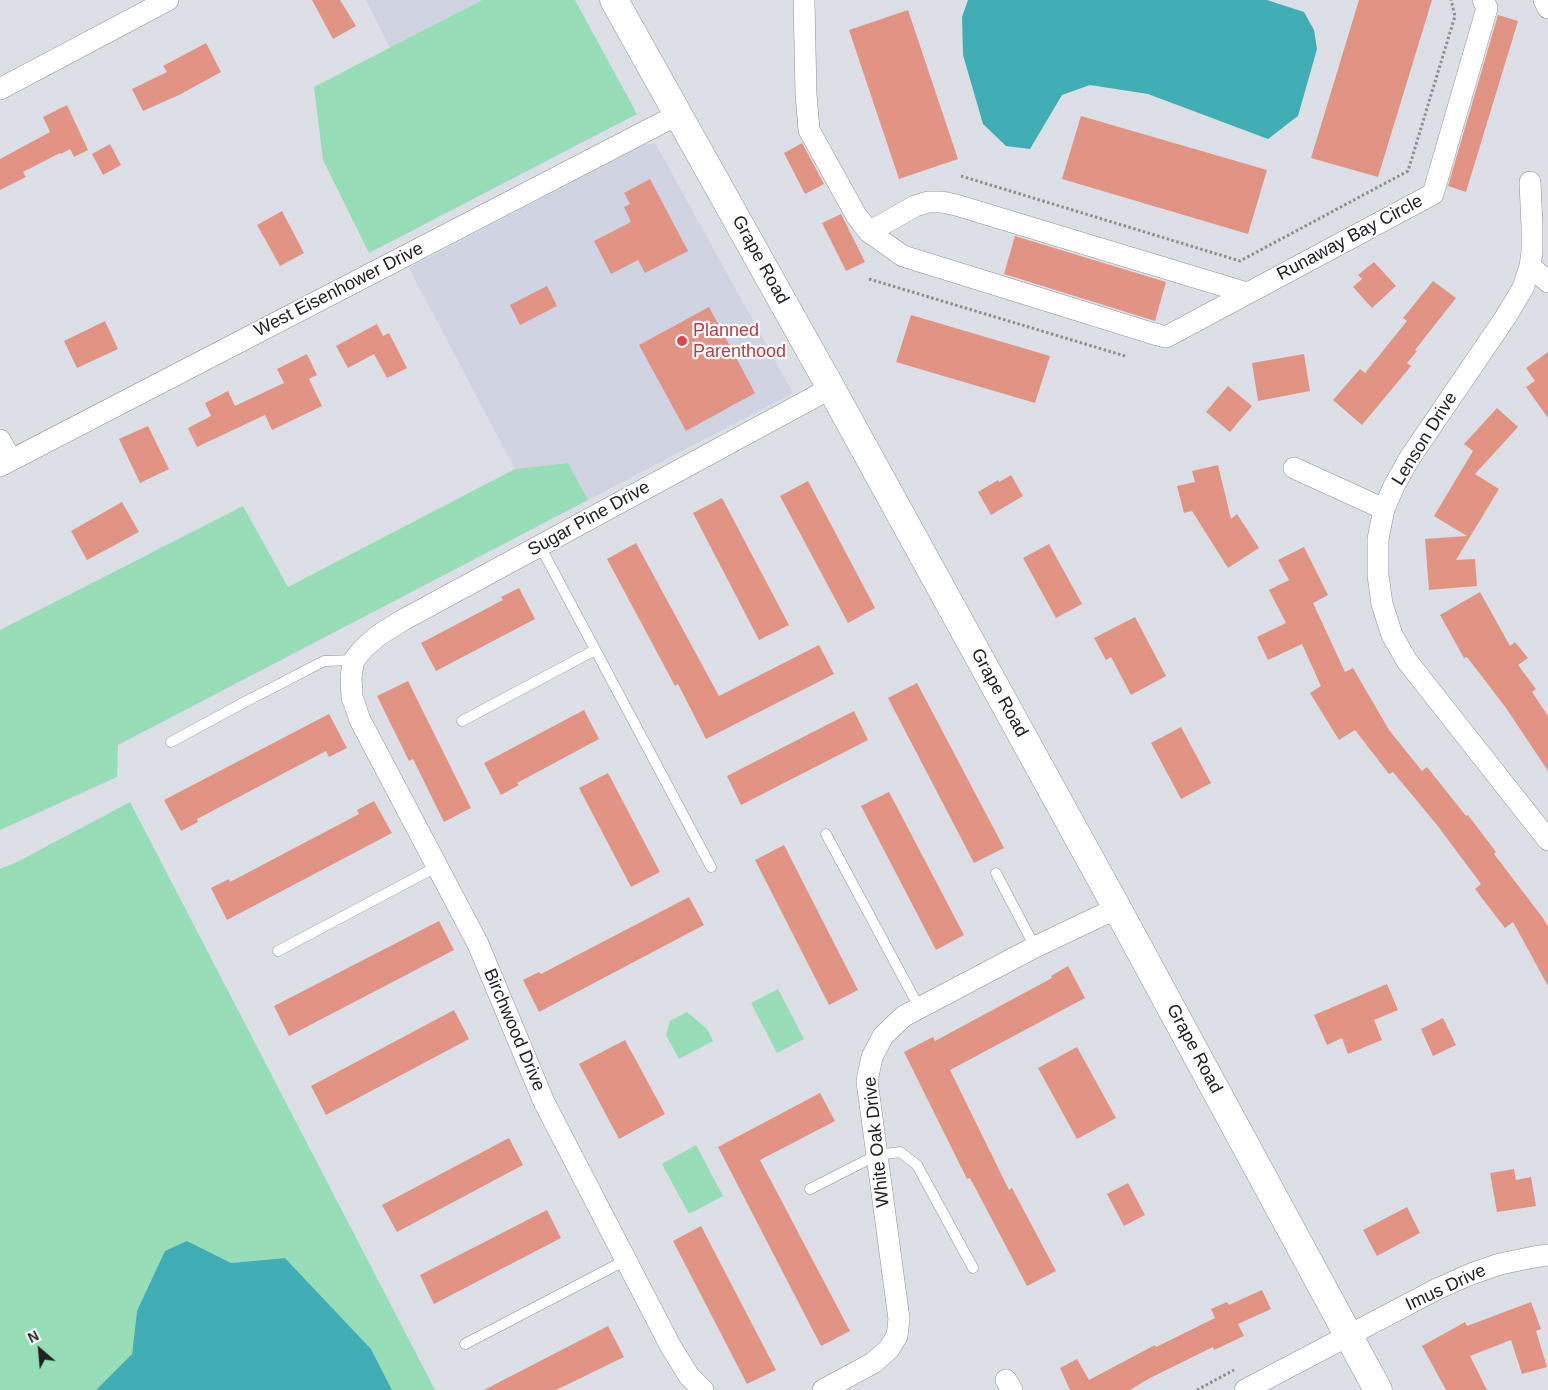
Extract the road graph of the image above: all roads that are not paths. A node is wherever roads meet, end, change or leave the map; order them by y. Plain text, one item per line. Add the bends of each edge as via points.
1 (168, 0) edge
2 (614, 0) edge
3 (804, 0) edge
4 (1483, 0) edge
5 (1544, 0) edge
6 (1548, 8) edge
7 (0, 89) edge
8 (678, 115) junction
9 (1530, 182) dead end
10 (869, 232) junction
11 (1530, 266) junction
12 (1548, 282) edge
13 (1248, 293) junction
14 (831, 388) junction
15 (0, 440) edge
16 (5, 463) edge
17 (1294, 468) dead end
18 (1384, 509) junction
19 (540, 546) junction
20 (595, 650) junction
21 (354, 660) junction
22 (462, 721) dead end
23 (171, 742) dead end
24 (826, 834) dead end
25 (1548, 840) edge
26 (438, 866) junction
27 (711, 867) dead end
28 (996, 873) dead end
29 (1118, 908) junction
30 (1035, 947) junction
31 (278, 951) dead end
32 (920, 1008) junction
33 (877, 1155) junction
34 (810, 1188) dead end
35 (1548, 1255) edge
36 (626, 1260) junction
37 (973, 1268) dead end
38 (1350, 1336) junction
39 (465, 1344) dead end
40 (703, 1390) edge
41 (823, 1390) edge
42 (1245, 1390) edge
43 (1378, 1390) edge

1 - 7 street
2 - 8 main road, Grape Road
3 - 10 street, Runaway Bay Circle via 809,130 856,216
4 - 13 street, Runaway Bay Circle via 1487,8 1433,194
5 - 6 street
8 - 14 main road, Grape Road
8 - 16 street, West Eisenhower Drive
9 - 11 street, Lenson Drive
10 - 13 street via 915,206 942,202
10 - 13 street, Runaway Bay Circle via 903,256 1166,336
11 - 12 street
11 - 18 street, Lenson Drive via 1523,288 1409,458
14 - 19 street, Sugar Pine Drive
14 - 29 main road, Grape Road
15 - 16 street
17 - 18 street
18 - 25 street, Lenson Drive via 1378,539 1378,575 1382,604 1392,635 1430,693
19 - 20 lane
19 - 21 street, Sugar Pine Drive via 378,634
20 - 22 lane
20 - 27 lane
21 - 23 lane via 324,661
21 - 26 street, Birchwood Drive via 352,697 360,720
24 - 32 lane
26 - 31 lane
26 - 36 street, Birchwood Drive via 478,944 544,1102
28 - 30 lane
29 - 30 street, White Oak Drive
29 - 38 main road, Grape Road
30 - 32 street, White Oak Drive
32 - 33 street, White Oak Drive via 904,1016 883,1036 872,1057 867,1082
33 - 34 lane
33 - 37 lane via 900,1152 917,1165
33 - 41 street, White Oak Drive via 898,1319 897,1336 889,1349 873,1363
35 - 38 street, Imus Drive via 1500,1264 1471,1274
36 - 39 lane
36 - 40 street, Birchwood Drive via 671,1347 689,1376
38 - 42 street, Imus Drive
38 - 43 main road, Grape Road

